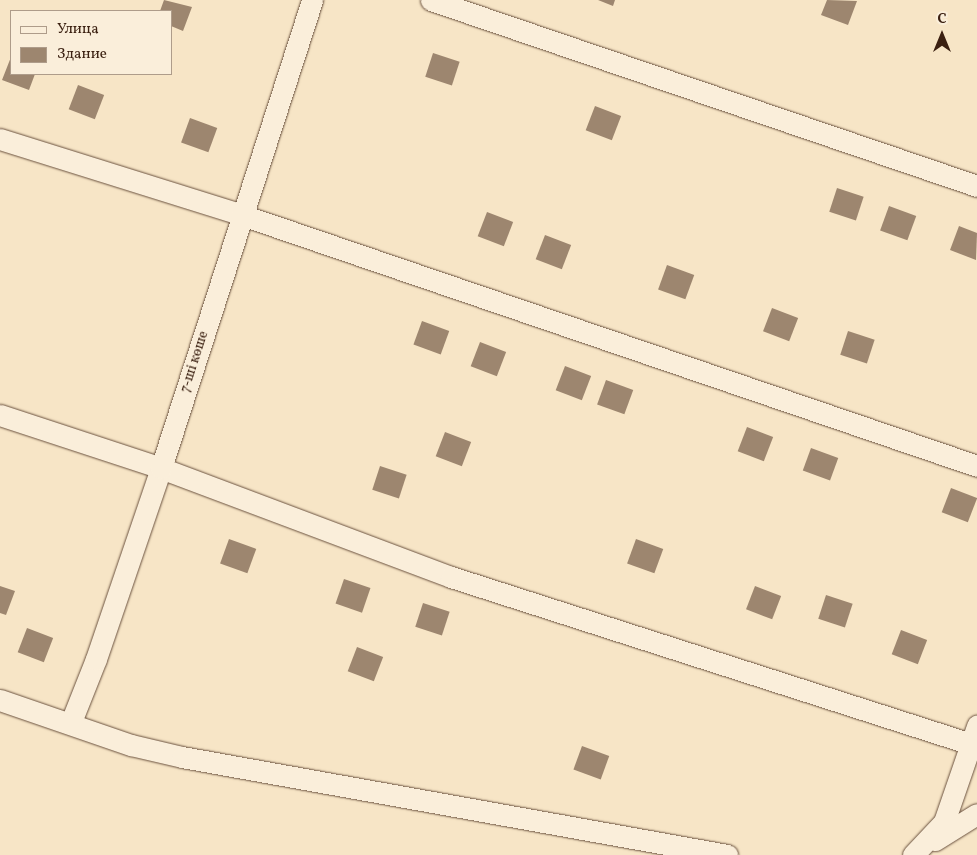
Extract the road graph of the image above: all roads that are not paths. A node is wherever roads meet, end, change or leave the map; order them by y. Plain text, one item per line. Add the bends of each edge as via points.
1 (312, 0) edge
2 (431, 0) edge
3 (0, 139) edge
4 (977, 186) edge
5 (242, 215) junction
6 (0, 415) edge
7 (977, 466) edge
8 (161, 468) junction
9 (0, 700) edge
10 (71, 722) junction
11 (974, 735) edge
12 (972, 816) edge
13 (727, 855) edge
14 (913, 855) edge

1 - 5 lane, 7-ші көше
2 - 4 lane
3 - 5 lane
5 - 7 lane
5 - 8 lane, 7-ші көше
6 - 8 lane
8 - 10 lane, 7-ші көше via 96,659
8 - 11 lane via 451,577
9 - 10 lane
10 - 13 lane via 131,745 182,757
11 - 14 lane via 944,822
12 - 14 lane

